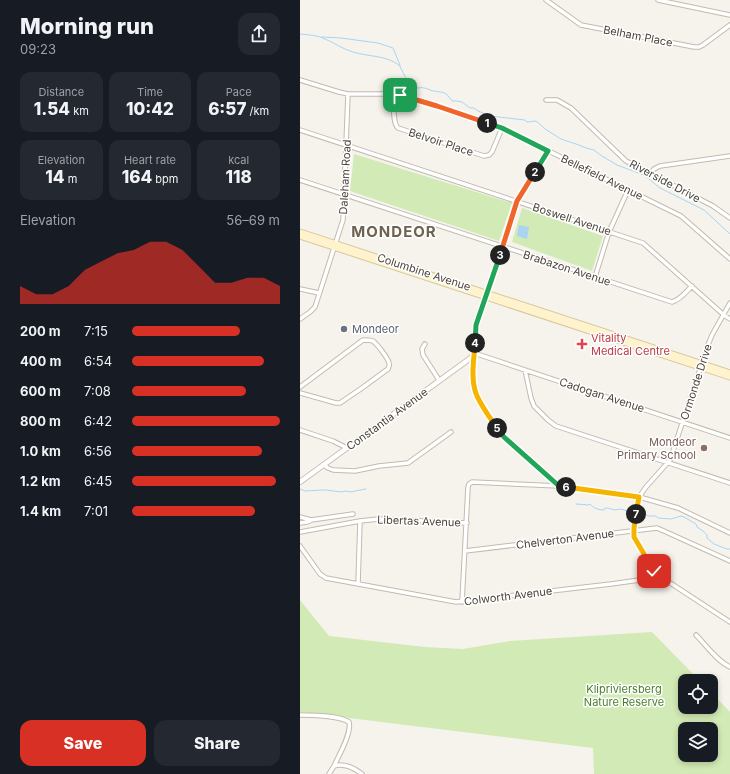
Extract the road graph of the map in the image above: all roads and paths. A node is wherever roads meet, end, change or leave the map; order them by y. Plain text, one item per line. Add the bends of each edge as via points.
1 (546, 0) edge
2 (658, 0) edge
3 (730, 15) edge
4 (730, 25) edge
5 (300, 80) edge
6 (348, 94) junction
7 (394, 94) junction
8 (546, 100) dead end
9 (502, 128) junction
10 (300, 130) edge
11 (346, 145) junction
12 (548, 151) junction
13 (730, 156) edge
14 (650, 174) junction
15 (300, 180) edge
16 (628, 190) junction
17 (344, 195) junction
18 (517, 201) junction
19 (730, 218) edge
20 (300, 232) edge
21 (609, 232) junction
22 (300, 236) edge
23 (335, 245) junction
24 (503, 247) junction
25 (730, 259) edge
26 (595, 277) junction
27 (692, 286) junction
28 (300, 289) edge
29 (319, 293) junction
30 (486, 295) junction
31 (730, 303) edge
32 (724, 314) junction
33 (730, 319) edge
34 (300, 320) edge
35 (425, 344) dead end
36 (474, 354) junction
37 (701, 366) junction
38 (524, 370) junction
39 (730, 373) edge
40 (730, 377) edge
41 (440, 380) junction
42 (300, 387) edge
43 (300, 393) edge
44 (683, 422) junction
45 (300, 430) edge
46 (451, 432) dead end
47 (730, 438) edge
48 (347, 448) junction
49 (668, 463) junction
50 (324, 465) junction
51 (300, 482) edge
52 (730, 483) edge
53 (559, 486) junction
54 (639, 497) junction
55 (353, 514) dead end
56 (300, 518) edge
57 (311, 520) junction
58 (360, 521) junction
59 (300, 523) edge
60 (467, 523) junction
61 (634, 531) junction
62 (300, 532) edge
63 (730, 533) edge
64 (300, 546) edge
65 (465, 551) junction
66 (730, 561) edge
67 (661, 577) junction
68 (358, 584) junction
69 (462, 602) junction
70 (730, 622) edge
71 (696, 635) dead end
72 (730, 668) edge
73 (300, 715) edge
74 (334, 766) junction
75 (329, 774) edge
76 (362, 774) edge

1 - 4 street, Belham Place via 581,25 694,47 701,46
2 - 3 street
5 - 6 street, Bellefield Avenue
6 - 7 street, Bellefield Avenue
6 - 11 street, Daleham Road
7 - 9 street, Bellefield Avenue
7 - 9 street, Belvoir Place via 394,121 398,128 484,156 492,152
8 - 14 street, Riverside Drive via 556,100 571,108 623,159
9 - 12 street, Bellefield Avenue
10 - 11 street, Boswell Avenue
11 - 17 street, Daleham Road
11 - 18 street, Boswell Avenue
12 - 16 street, Bellefield Avenue
12 - 18 street
13 - 14 street via 660,166
14 - 19 street, Riverside Drive via 713,206
15 - 17 street, Brabazon Avenue
16 - 21 street
16 - 25 street, Bellefield Avenue via 681,216
17 - 23 street, Daleham Road via 342,220
17 - 24 street, Brabazon Avenue
18 - 21 street, Boswell Avenue
18 - 24 street
20 - 23 main road, Columbine Avenue
21 - 26 street
21 - 27 street, Boswell Avenue via 646,244
22 - 23 main road, Columbine Avenue
23 - 29 street, Daleham Road
23 - 30 main road, Columbine Avenue
24 - 26 street, Brabazon Avenue
24 - 30 street
26 - 27 street, Brabazon Avenue via 672,302 679,299
27 - 32 street, Boswell Avenue
28 - 29 street
29 - 34 street, Daleham Road via 314,309
30 - 36 street via 476,325
30 - 37 main road, Columbine Avenue
31 - 32 street, Ormonde Drive
32 - 33 street, Boswell Avenue
32 - 37 street, Ormonde Drive via 710,340
35 - 41 street via 423,354
36 - 38 street, Cadogan Avenue
36 - 41 street, Constantia Avenue
36 - 53 street via 473,379 476,393 489,416 504,437
37 - 39 main road, Columbine Avenue
37 - 40 main road, Columbine Avenue
37 - 44 street, Ormonde Drive
38 - 44 street, Cadogan Avenue
38 - 49 street via 532,403 559,428
41 - 48 street, Constantia Avenue
42 - 43 street via 361,341 371,340 389,362 384,371 338,403
44 - 47 street, Cadogan Avenue
44 - 49 street, Ormonde Drive
45 - 48 street
46 - 50 street via 408,463 355,471 333,470
48 - 50 street, Constantia Avenue
49 - 52 street
49 - 54 street, Ormonde Drive
50 - 51 street, Constantia Avenue
53 - 54 street
53 - 60 street via 472,482 468,487
54 - 61 street, Ormonde Drive
54 - 63 street via 678,508
55 - 57 street
56 - 57 street
57 - 59 street
58 - 60 street, Libertas Avenue via 379,519
58 - 62 street, Libertas Avenue
58 - 68 street
60 - 65 street
61 - 65 street, Chelverton Avenue
61 - 66 street, Chelverton Avenue via 660,529
61 - 67 street, Ormonde Drive via 635,539 652,569
64 - 68 street, Colworth Avenue via 324,577
65 - 69 street
67 - 69 street, Colworth Avenue
67 - 70 street, Ormonde Drive
68 - 69 street, Colworth Avenue
71 - 72 street
73 - 74 street via 332,717 349,722 348,735
74 - 75 street
74 - 76 street via 341,764

